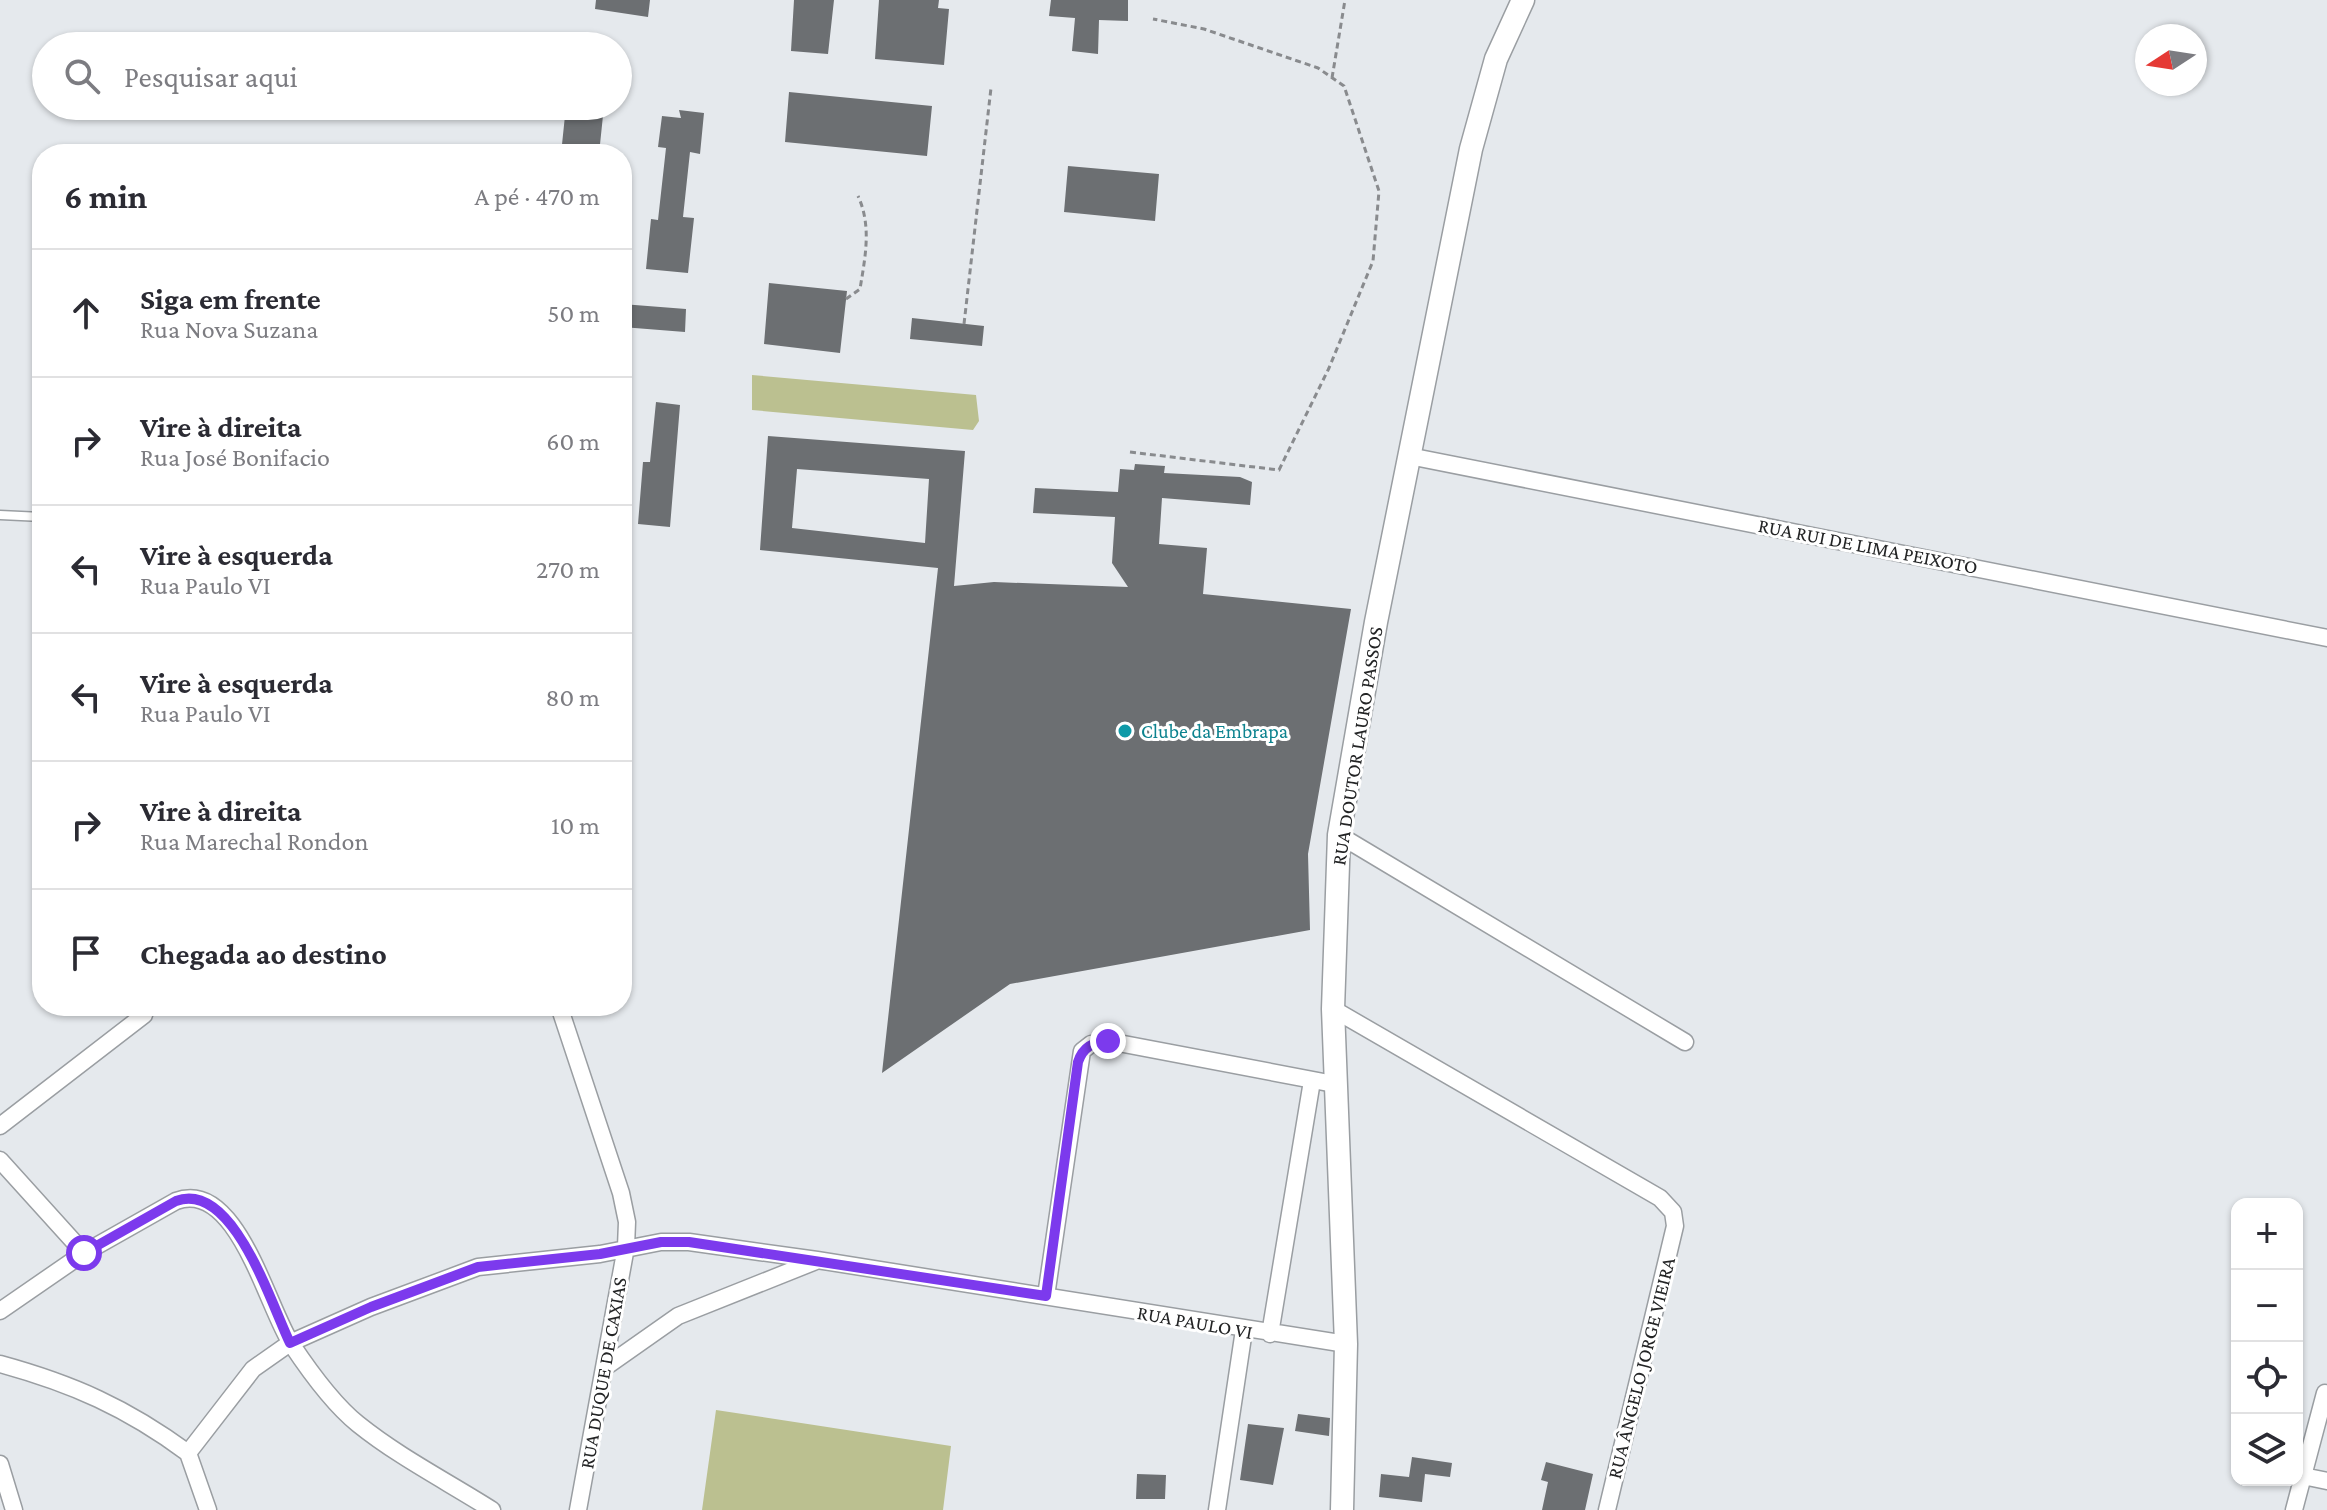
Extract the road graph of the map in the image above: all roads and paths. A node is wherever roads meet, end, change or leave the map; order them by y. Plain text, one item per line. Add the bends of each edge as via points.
1 (1345, 0) edge
2 (1523, 0) edge
3 (1153, 19) dead end
4 (1332, 78) junction
5 (991, 88) dead end
6 (858, 196) dead end
7 (846, 299) dead end
8 (964, 324) dead end
9 (1130, 452) dead end
10 (1409, 456) junction
11 (0, 515) edge
12 (32, 517) edge
13 (2327, 638) edge
14 (1339, 835) junction
15 (1333, 1009) junction
16 (143, 1016) edge
17 (562, 1016) edge
18 (1685, 1042) dead end
19 (1323, 1082) junction
20 (0, 1126) edge
21 (0, 1160) edge
22 (626, 1247) junction
23 (84, 1253) junction
24 (817, 1260) junction
25 (1046, 1296) junction
26 (0, 1311) edge
27 (1244, 1330) junction
28 (1270, 1334) junction
29 (290, 1343) junction
30 (1346, 1344) junction
31 (0, 1364) edge
32 (604, 1368) junction
33 (2325, 1393) dead end
34 (188, 1453) junction
35 (0, 1464) edge
36 (2303, 1476) joint
37 (2327, 1481) edge
38 (2300, 1486) edge
39 (14, 1510) edge
40 (208, 1510) edge
41 (492, 1510) edge
42 (578, 1510) edge
43 (1217, 1510) edge
44 (1342, 1510) edge
45 (1607, 1510) edge
46 (2294, 1510) edge

1 - 4 path
2 - 10 main road, RUA DOUTOR LAURO PASSOS via 1483,96
3 - 4 path via 1204,29 1318,68
4 - 9 path via 1344,86 1379,191 1373,261 1279,470
5 - 8 path
6 - 7 path via 867,215 865,261 860,289
10 - 13 street, RUA RUI DE LIMA PEIXOTO
10 - 14 main road, RUA DOUTOR LAURO PASSOS
11 - 12 lane
14 - 15 main road, RUA DOUTOR LAURO PASSOS
14 - 18 street
15 - 19 main road, RUA DOUTOR LAURO PASSOS
15 - 45 street, RUA ÂNGELO JORGE VIEIRA via 1660,1198 1673,1212 1675,1226
16 - 20 street
17 - 22 street, RUA DUQUE DE CAXIAS via 621,1193
19 - 25 street via 1108,1041 1091,1044 1082,1051
19 - 28 street
19 - 30 main road, RUA DOUTOR LAURO PASSOS
21 - 23 street
22 - 24 street, RUA PAULO VI via 689,1242
22 - 29 street, RUA PAULO VI via 478,1267
22 - 32 street, RUA DUQUE DE CAXIAS
23 - 26 street
23 - 29 street via 176,1201 191,1197 215,1207 233,1224
24 - 25 street, RUA PAULO VI
24 - 32 street via 678,1316
25 - 27 street, RUA PAULO VI
27 - 28 street, RUA PAULO VI
27 - 43 street
28 - 30 street, RUA PAULO VI
29 - 34 street, RUA PAULO VI via 238,1384
29 - 41 street via 357,1423
30 - 44 main road, RUA DOUTOR LAURO PASSOS
31 - 34 street via 103,1400 141,1418
32 - 42 street, RUA DUQUE DE CAXIAS
33 - 36 street
34 - 40 street
35 - 39 street
36 - 37 street
38 - 46 street

